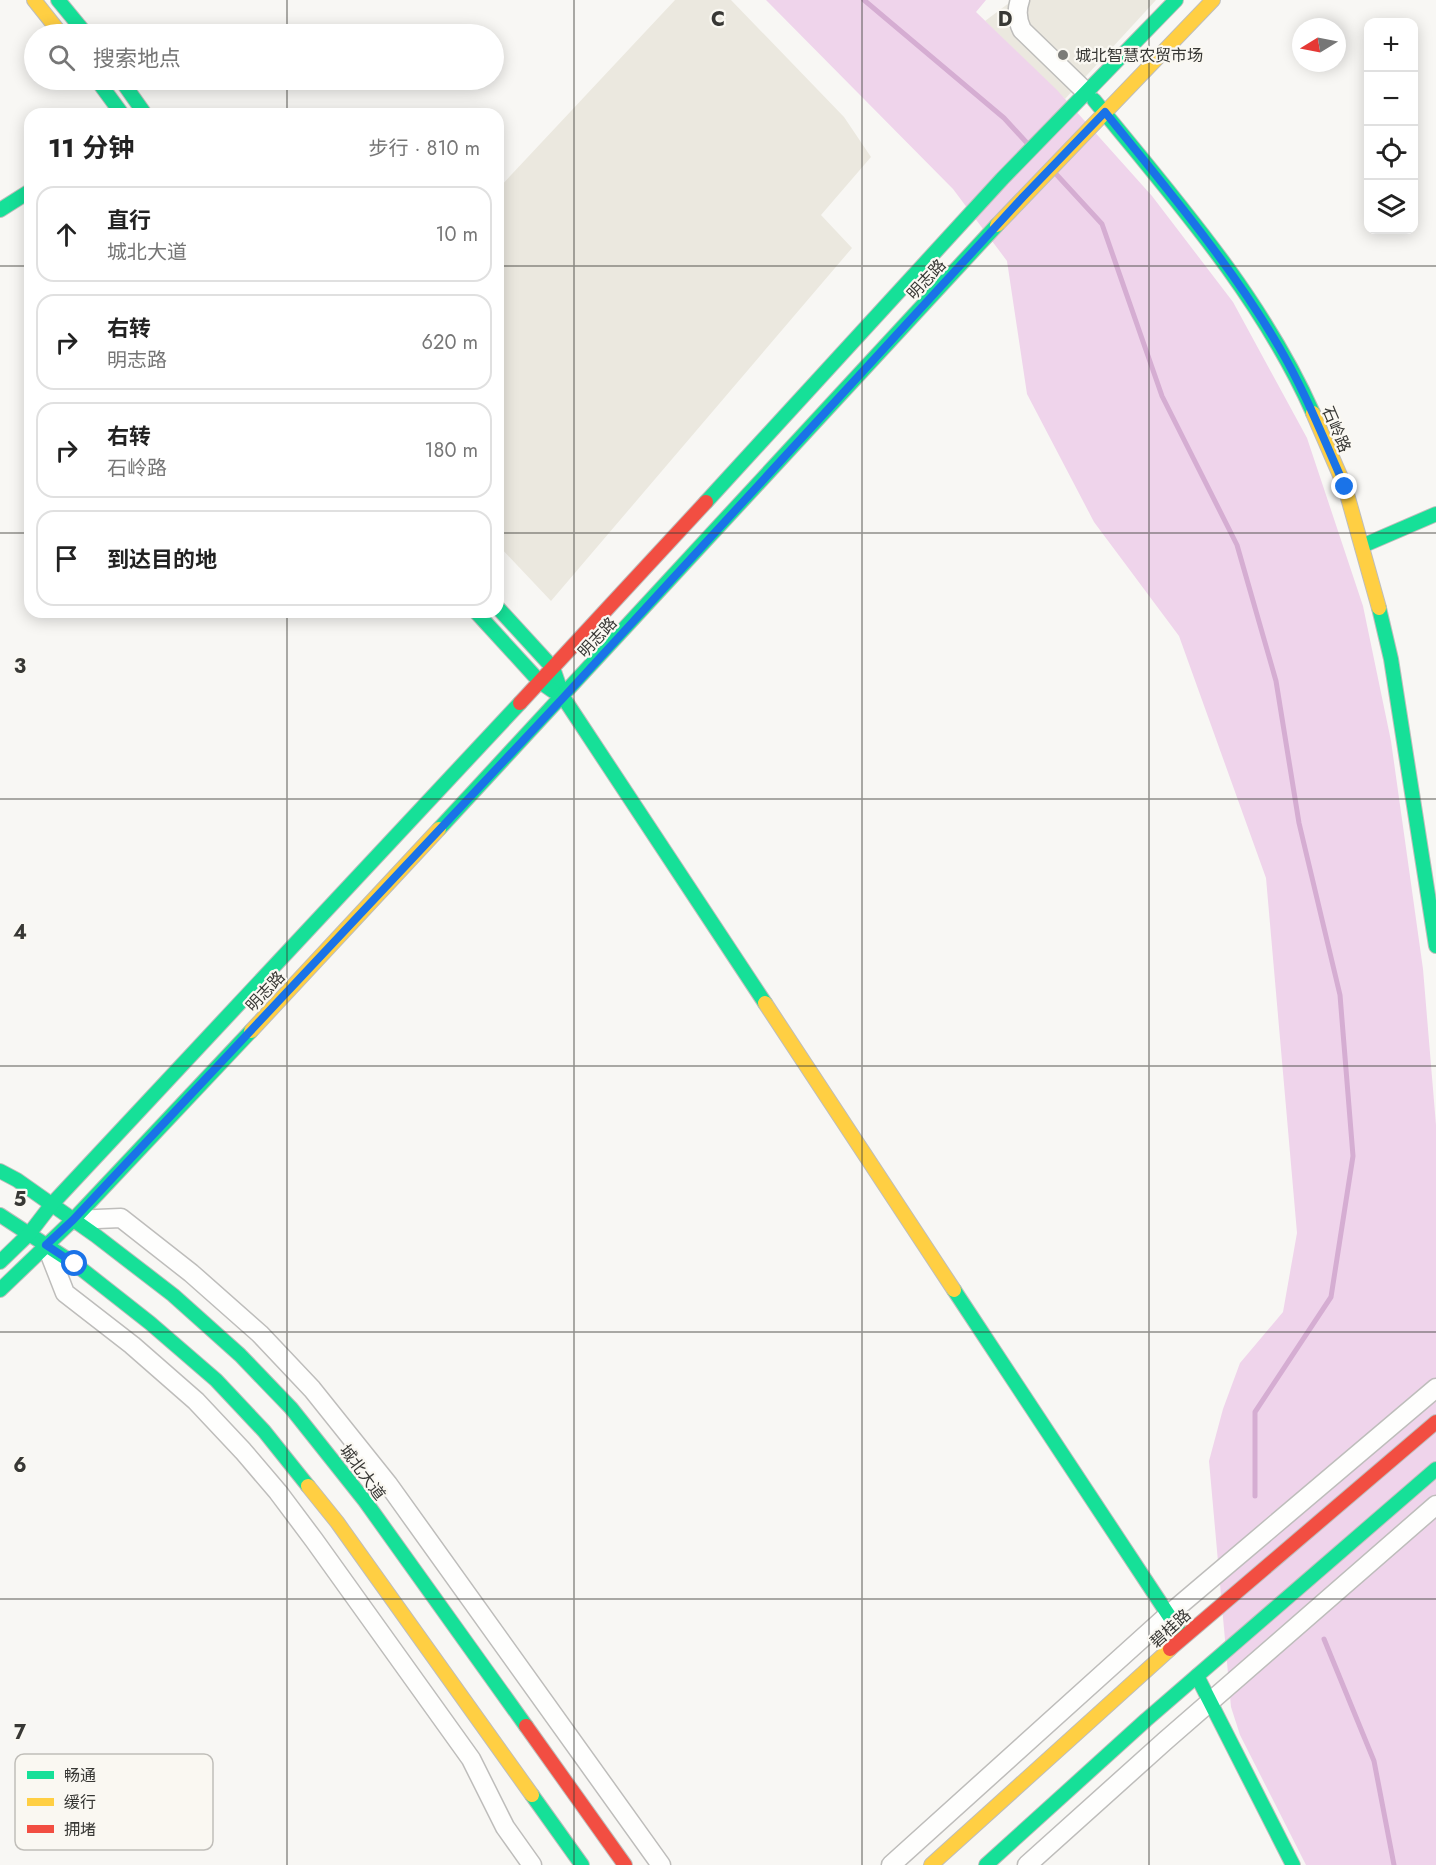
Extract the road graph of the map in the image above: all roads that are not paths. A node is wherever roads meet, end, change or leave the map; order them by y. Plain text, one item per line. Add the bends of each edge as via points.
1 (34, 0) edge
2 (58, 0) edge
3 (1020, 0) edge
4 (1176, 0) edge
5 (1213, 0) edge
6 (53, 24) edge
7 (78, 24) edge
8 (104, 90) edge
9 (128, 90) edge
10 (1087, 93) junction
11 (118, 108) edge
12 (140, 108) edge
13 (1105, 112) junction
14 (24, 194) edge
15 (0, 210) edge
16 (1436, 514) edge
17 (1362, 546) junction
18 (504, 615) edge
19 (481, 618) edge
20 (553, 668) junction
21 (540, 682) junction
22 (563, 698) junction
23 (1436, 946) edge
24 (0, 1171) edge
25 (52, 1204) junction
26 (0, 1215) edge
27 (73, 1220) junction
28 (29, 1234) junction
29 (46, 1245) junction
30 (0, 1262) edge
31 (0, 1290) edge
32 (1436, 1388) edge
33 (1436, 1422) edge
34 (1436, 1468) edge
35 (1436, 1505) edge
36 (1168, 1615) junction
37 (1183, 1637) junction
38 (1197, 1676) junction
39 (1210, 1701) junction
40 (532, 1865) edge
41 (582, 1865) edge
42 (626, 1865) edge
43 (661, 1865) edge
44 (891, 1865) edge
45 (931, 1865) edge
46 (986, 1865) edge
47 (1027, 1865) edge
48 (1293, 1865) edge

1 - 6 main road
2 - 7 main road
3 - 10 street via 1017,11 1022,30
4 - 10 main road, 明志路
5 - 13 main road, 明志路
8 - 11 main road
9 - 12 main road
10 - 13 main road, 石岭路
10 - 20 main road, 明志路 via 1002,179
13 - 17 main road, 石岭路 via 1190,218 1279,347 1345,487
13 - 22 main road, 明志路
14 - 15 main road
16 - 17 main road
17 - 23 main road, 石岭路 via 1391,659
18 - 20 main road
19 - 21 main road
20 - 21 main road, 明志路
20 - 22 main road
21 - 22 main road
21 - 25 main road, 明志路
22 - 27 main road, 明志路
22 - 36 main road
24 - 25 main road, 城北大道
25 - 27 main road, 城北大道
25 - 28 main road, 明志路
26 - 28 main road
27 - 29 main road, 明志路
27 - 42 main road, 城北大道 via 173,1295 240,1355 291,1408 365,1501
27 - 43 street via 121,1218 251,1326 312,1389 388,1484
28 - 29 main road
28 - 30 main road, 明志路
29 - 31 main road, 明志路
29 - 40 street via 65,1293 196,1401 278,1492 471,1760 505,1827
29 - 41 main road via 150,1323 216,1380 264,1431 337,1522
32 - 36 street
33 - 37 main road, 碧桂路
34 - 38 main road
35 - 39 street
36 - 37 main road
36 - 44 street
37 - 45 main road, 碧桂路
38 - 39 main road
38 - 46 main road
39 - 47 street
39 - 48 main road

